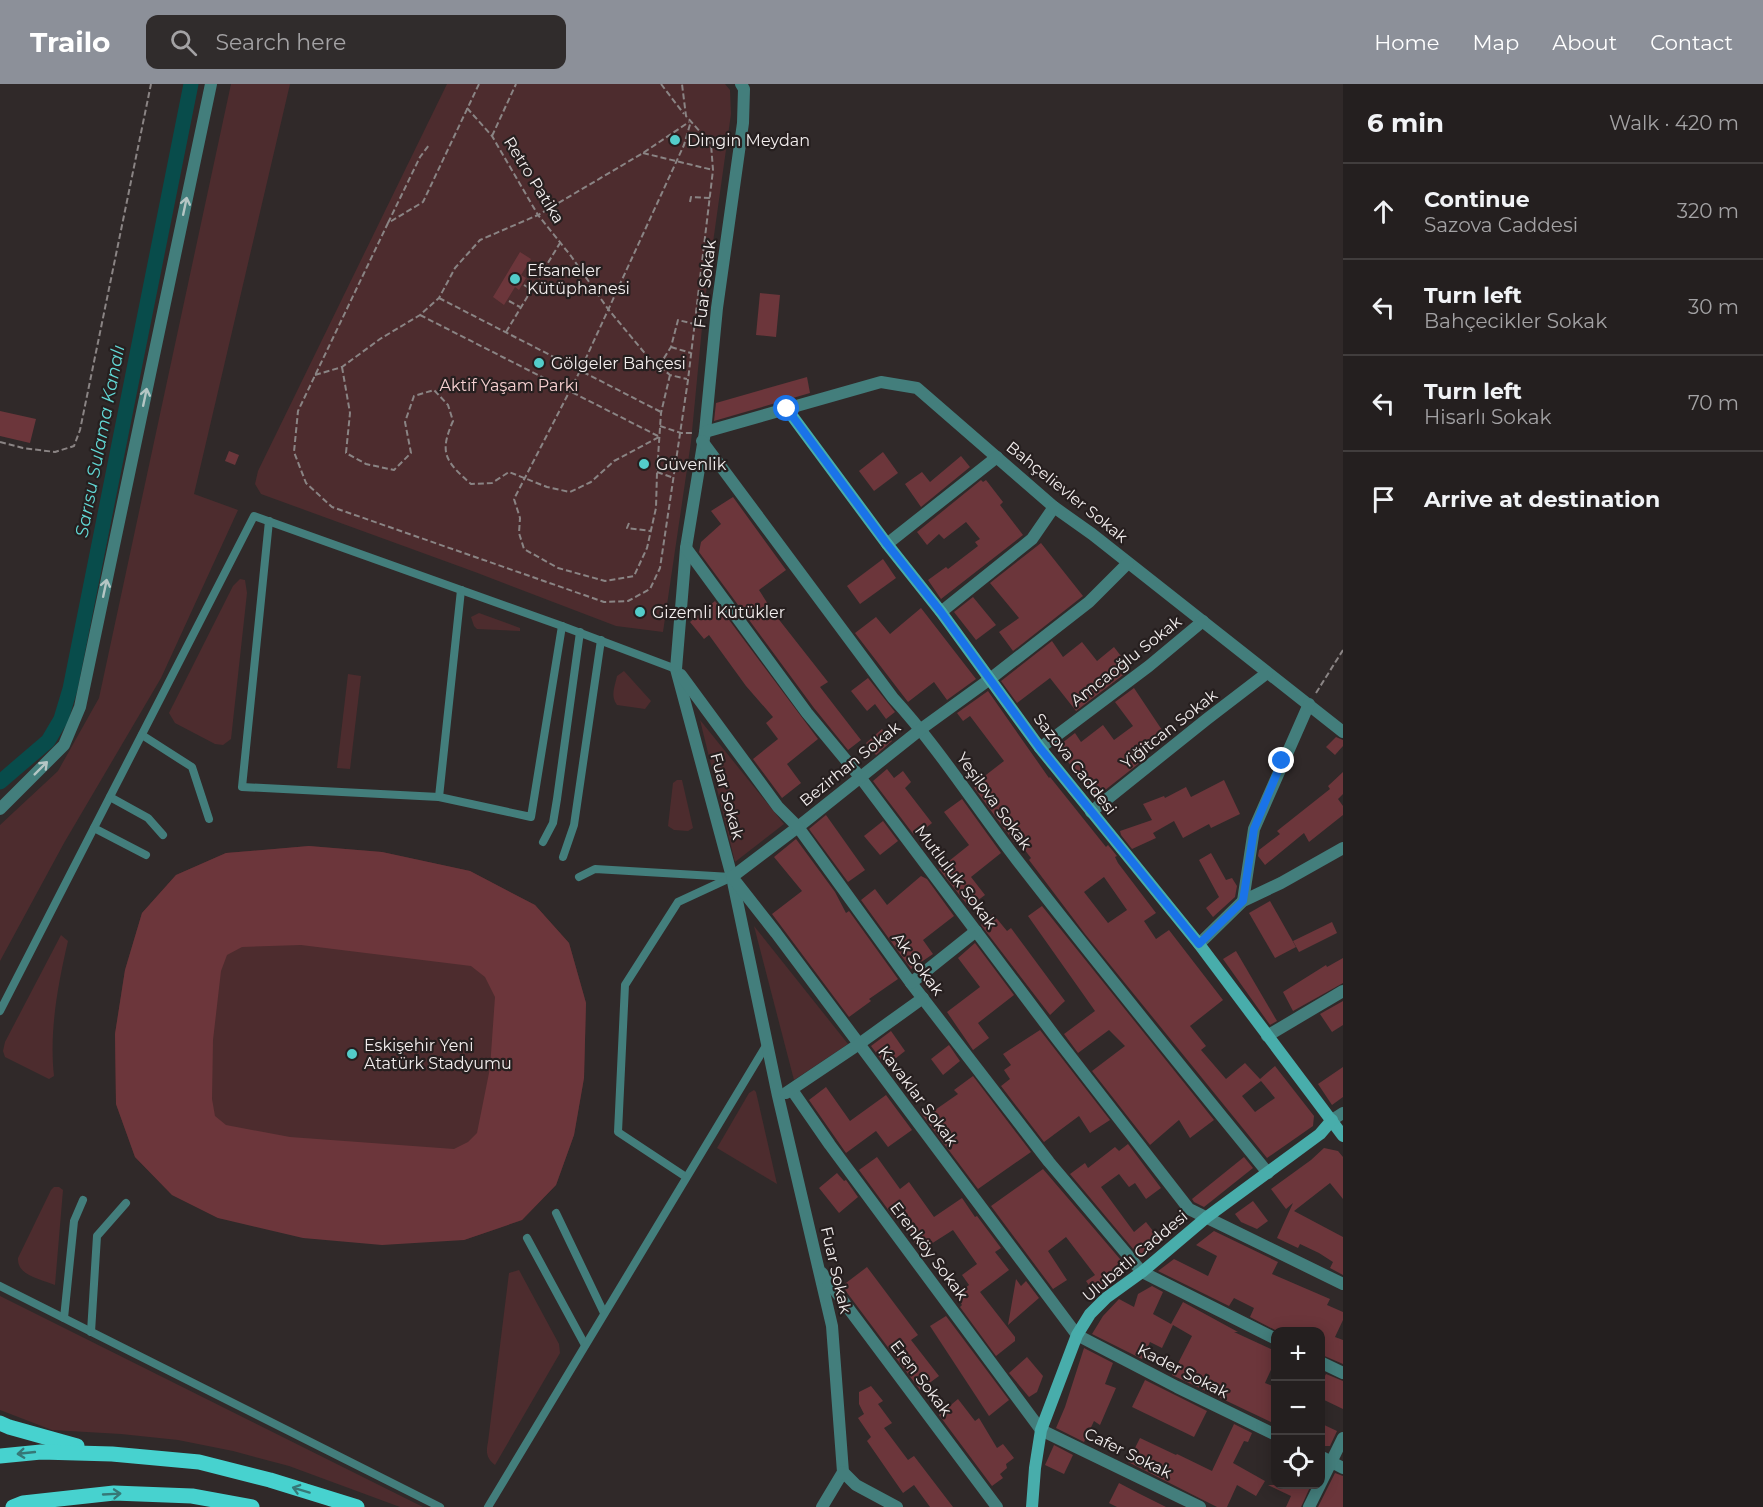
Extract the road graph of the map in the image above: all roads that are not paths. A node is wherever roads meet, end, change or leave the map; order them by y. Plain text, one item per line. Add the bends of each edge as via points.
1 (211, 84) edge
2 (741, 84) edge
3 (787, 409) junction
4 (704, 436) junction
5 (997, 457) junction
6 (1054, 507) junction
7 (269, 521) junction
8 (887, 544) junction
9 (686, 548) junction
10 (1128, 563) junction
11 (461, 590) junction
12 (941, 612) junction
13 (1203, 621) junction
14 (562, 626) junction
15 (579, 632) junction
16 (601, 640) junction
17 (676, 669) junction
18 (1267, 673) junction
19 (990, 679) junction
20 (1310, 704) junction
21 (921, 729) junction
22 (1343, 732) edge
23 (142, 735) junction
24 (1040, 748) junction
25 (860, 777) junction
26 (110, 797) junction
27 (439, 797) junction
28 (0, 809) edge
29 (1091, 812) junction
30 (209, 819) dead end
31 (798, 827) junction
32 (94, 828) junction
33 (163, 835) dead end
34 (543, 842) dead end
35 (1343, 848) edge
36 (146, 855) dead end
37 (563, 857) dead end
38 (579, 877) dead end
39 (732, 877) junction
40 (1243, 901) junction
41 (976, 931) junction
42 (1199, 944) junction
43 (911, 983) junction
44 (1343, 992) edge
45 (923, 998) junction
46 (0, 1011) edge
47 (1267, 1036) junction
48 (767, 1044) junction
49 (859, 1044) junction
50 (792, 1090) junction
51 (778, 1096) junction
52 (1343, 1113) edge
53 (1332, 1120) junction
54 (1343, 1136) edge
55 (1268, 1173) junction
56 (686, 1177) junction
57 (83, 1200) dead end
58 (126, 1203) dead end
59 (556, 1213) dead end
60 (1207, 1217) junction
61 (527, 1238) dead end
62 (819, 1269) junction
63 (1142, 1272) junction
64 (1343, 1284) edge
65 (0, 1286) edge
66 (604, 1314) junction
67 (64, 1318) junction
68 (91, 1332) junction
69 (1077, 1335) junction
70 (1271, 1337) edge
71 (585, 1345) junction
72 (1325, 1364) edge
73 (1343, 1373) edge
74 (0, 1423) edge
75 (1041, 1430) junction
76 (1271, 1433) edge
77 (1343, 1438) edge
78 (112, 1454) junction
79 (0, 1456) edge
80 (1332, 1462) edge
81 (843, 1472) junction
82 (13, 1507) edge
83 (252, 1507) edge
84 (357, 1507) edge
85 (440, 1507) edge
86 (488, 1507) edge
87 (822, 1507) edge
88 (897, 1507) edge
89 (997, 1507) edge
90 (1032, 1507) edge
91 (1200, 1507) edge
92 (1310, 1507) edge

28 -> 1 street via 64,745 80,707
2 - 4 street, Fuar Sokak via 743,123
3 - 4 street, Bahçelievler Sokak
3 - 5 street, Bahçelievler Sokak via 881,382 916,388
3 - 8 street, Sazova Caddesi
4 - 9 street, Fuar Sokak
4 - 21 street, Yeşilova Sokak via 878,679
5 - 6 street, Bahçelievler Sokak
5 - 8 street
6 - 10 street, Bahçelievler Sokak
6 - 12 street via 1032,539
7 - 11 lane
7 - 23 lane via 254,516
7 - 27 lane via 243,787
8 - 12 street, Sazova Caddesi
9 - 17 street, Fuar Sokak
9 - 25 street, Mutluluk Sokak via 807,713
10 - 13 street, Bahçelievler Sokak
10 - 19 street, Bezirhan Sokak via 1089,602
11 - 14 lane
11 - 27 lane
12 - 19 street, Sazova Caddesi
13 - 18 street, Bahçelievler Sokak
13 - 24 street, Amcaoğlu Sokak
14 - 15 lane
14 - 27 lane via 531,818
15 - 16 lane
15 - 34 lane via 558,799 553,823
16 - 17 lane
16 - 37 lane via 574,825
17 - 31 street, Ak Sokak via 778,807
17 - 39 street, Fuar Sokak
18 - 20 street, Bahçelievler Sokak
18 - 29 street, Yiğitcan Sokak
19 - 21 street, Bezirhan Sokak
19 - 24 street, Sazova Caddesi
20 - 22 street, Bahçelievler Sokak
20 - 40 street via 1254,829
21 - 25 street, Bezirhan Sokak
21 - 55 street, Yeşilova Sokak via 1091,956
23 - 26 lane
23 - 30 lane via 192,767
24 - 29 street, Sazova Caddesi
25 - 31 street, Bezirhan Sokak
25 - 41 street, Mutluluk Sokak
26 - 32 lane
26 - 33 lane via 148,818
29 - 42 street, Sazova Caddesi
31 - 39 street, Bezirhan Sokak
31 - 43 street, Ak Sokak
32 - 36 lane
32 - 46 lane
35 - 40 street
38 - 39 lane via 595,869
39 - 48 street, Fuar Sokak
39 - 49 street, Kavaklar Sokak
39 - 56 lane via 678,902 625,985 618,1132
40 - 42 street
41 - 43 street
41 - 60 street, Mutluluk Sokak via 1189,1209
42 - 47 street, Sazova Caddesi
43 - 45 street, Ak Sokak
44 - 47 street
45 - 49 street
45 - 63 street, Ak Sokak via 1049,1162
47 - 53 street, Sazova Caddesi
48 - 51 street, Fuar Sokak
48 - 56 lane
49 - 50 street
49 - 69 street, Kavaklar Sokak
50 - 51 street
50 - 75 street, Erenköy Sokak
51 - 62 street, Fuar Sokak
52 - 53 street
53 - 54 street, Sazova Caddesi
53 - 55 street, Ulubatlı Caddesi via 1320,1134
55 - 60 street, Ulubatlı Caddesi
56 - 66 lane
57 - 67 lane via 74,1221
58 - 68 lane via 97,1236
59 - 66 lane
60 - 63 street, Ulubatlı Caddesi
60 - 64 street, Mutluluk Sokak
61 - 71 lane
62 - 81 street, Fuar Sokak via 832,1326
62 - 89 street, Eren Sokak
63 - 69 street, Ulubatlı Caddesi via 1106,1298
63 - 70 street
65 - 67 lane
66 - 71 lane
67 - 68 lane
68 - 85 lane
69 - 75 street, Ulubatlı Caddesi
69 - 76 street, Kader Sokak
71 - 86 lane
72 - 73 street
74 - 78 main road
75 - 90 street, Ulubatlı Caddesi
75 - 91 street, Cafer Sokak
77 - 80 street
78 -> 79 main road via 41,1452
84 -> 78 main road via 199,1462
80 - 92 street
81 - 87 street
81 - 88 street via 856,1485
82 -> 83 main road via 114,1493 192,1496

